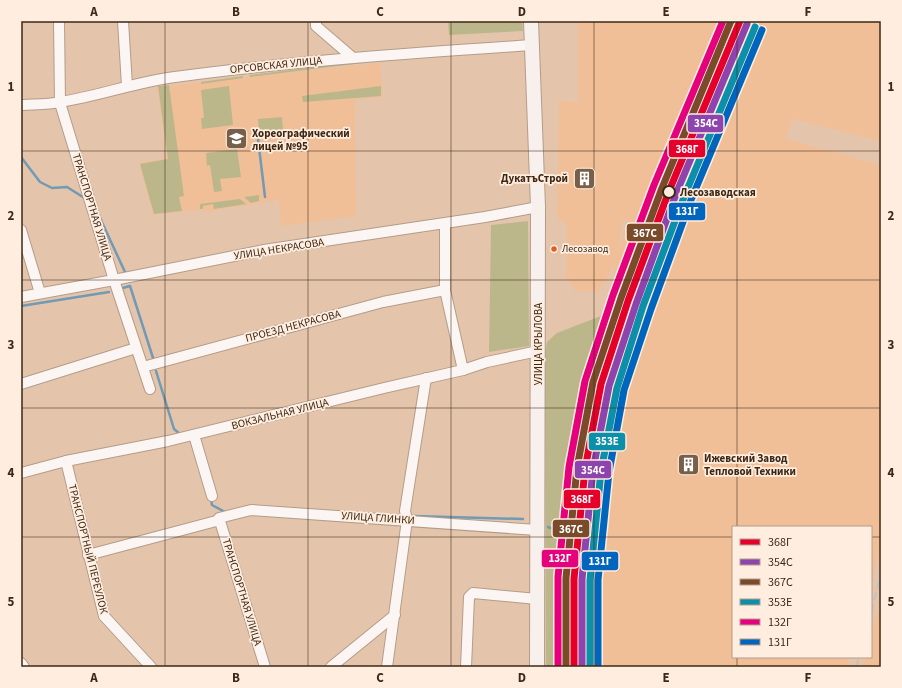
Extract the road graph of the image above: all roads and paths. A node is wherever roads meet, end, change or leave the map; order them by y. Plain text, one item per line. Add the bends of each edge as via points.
1 (59, 21) edge
2 (123, 21) edge
3 (316, 21) edge
4 (531, 21) edge
5 (533, 45) junction
6 (352, 56) junction
7 (126, 86) junction
8 (60, 102) junction
9 (21, 105) edge
10 (538, 207) junction
11 (444, 224) junction
12 (21, 230) edge
13 (114, 280) junction
14 (445, 290) junction
15 (40, 293) junction
16 (21, 297) edge
17 (136, 348) junction
18 (538, 351) junction
19 (143, 367) junction
20 (463, 370) junction
21 (426, 378) junction
22 (21, 384) edge
23 (150, 389) dead end
24 (194, 435) junction
25 (66, 461) junction
26 (21, 473) edge
27 (212, 496) dead end
28 (220, 519) junction
29 (407, 520) junction
30 (537, 530) junction
31 (88, 555) junction
32 (537, 599) junction
33 (395, 615) junction
34 (21, 663) edge
35 (24, 667) edge
36 (151, 667) edge
37 (265, 667) edge
38 (332, 667) edge
39 (387, 667) edge
40 (466, 667) edge
41 (537, 667) edge

1 - 8 street, ТРАНСПОРТНАЯ УЛИЦА
2 - 7 street
3 - 6 street via 316,26
4 - 5 main road, УЛИЦА КРЫЛОВА
5 - 6 street, ОРСОВСКАЯ УЛИЦА
5 - 10 main road, УЛИЦА КРЫЛОВА
6 - 7 street, ОРСОВСКАЯ УЛИЦА via 174,77
7 - 8 street, ОРСОВСКАЯ УЛИЦА
8 - 9 street, ОРСОВСКАЯ УЛИЦА
8 - 13 street, ТРАНСПОРТНАЯ УЛИЦА
10 - 11 street, УЛИЦА НЕКРАСОВА
10 - 18 main road, УЛИЦА КРЫЛОВА
11 - 13 street, УЛИЦА НЕКРАСОВА via 264,250
11 - 14 street
12 - 15 street
13 - 15 street, УЛИЦА НЕКРАСОВА
13 - 17 street, ТРАНСПОРТНАЯ УЛИЦА
14 - 19 street, ПРОЕЗД НЕКРАСОВА via 383,302
14 - 20 street
15 - 16 street, УЛИЦА НЕКРАСОВА
17 - 19 street, ТРАНСПОРТНАЯ УЛИЦА
17 - 22 street
18 - 20 street, ВОКЗАЛЬНАЯ УЛИЦА
18 - 30 main road, УЛИЦА КРЫЛОВА
19 - 23 street, ТРАНСПОРТНАЯ УЛИЦА
20 - 21 street, ВОКЗАЛЬНАЯ УЛИЦА
21 - 24 street, ВОКЗАЛЬНАЯ УЛИЦА
21 - 29 street via 405,511
24 - 25 street, ВОКЗАЛЬНАЯ УЛИЦА
24 - 27 street
25 - 26 street, ВОКЗАЛЬНАЯ УЛИЦА
25 - 31 street, ТРАНСПОРТНЫЙ ПЕРЕУЛОК
28 - 29 street, УЛИЦА ГЛИНКИ via 251,510
28 - 31 street, УЛИЦА ГЛИНКИ
28 - 37 street, ТРАНСПОРТНАЯ УЛИЦА
29 - 30 street, УЛИЦА ГЛИНКИ
29 - 33 street
30 - 32 main road, УЛИЦА КРЫЛОВА
31 - 36 street, ТРАНСПОРТНЫЙ ПЕРЕУЛОК via 104,616
32 - 40 street via 473,593 469,597
32 - 41 main road, УЛИЦА КРЫЛОВА
33 - 38 street
33 - 39 street
34 - 35 street

